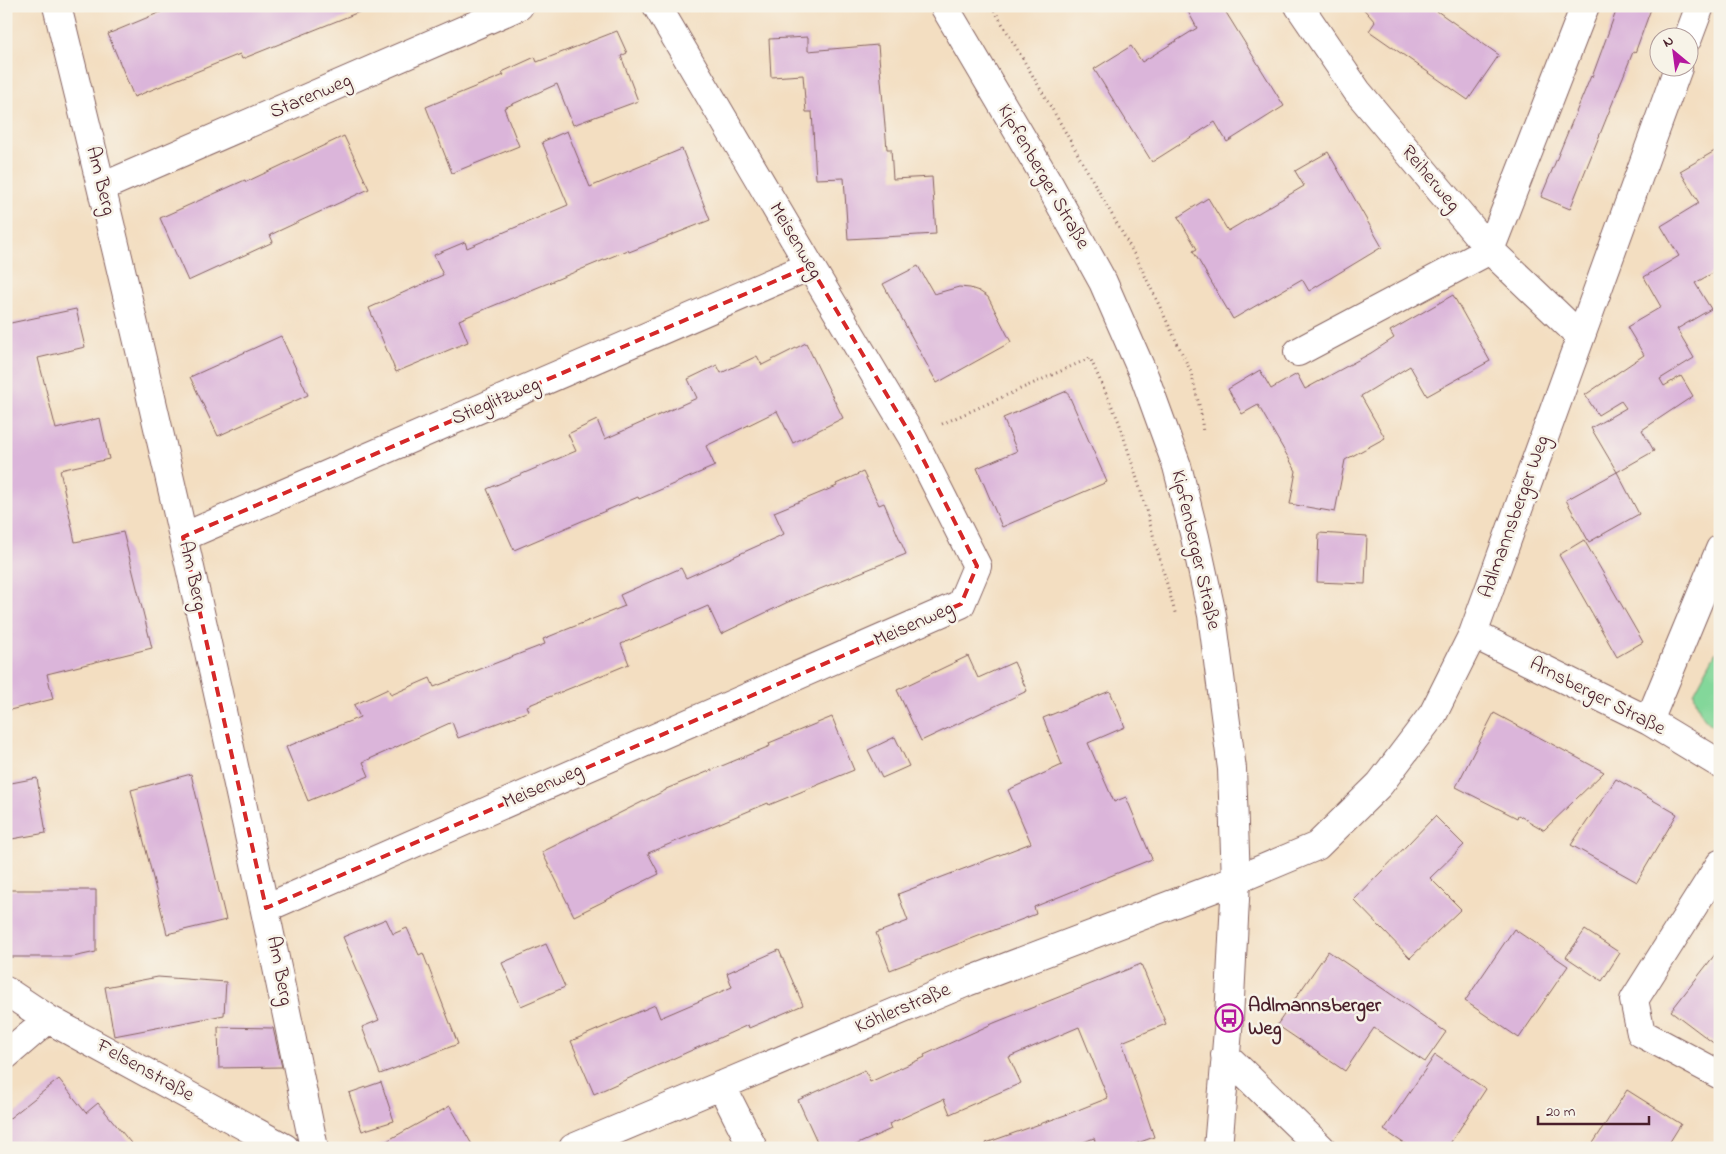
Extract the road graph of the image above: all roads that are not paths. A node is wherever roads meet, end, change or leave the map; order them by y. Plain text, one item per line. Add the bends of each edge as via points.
1 (57, 6) edge
2 (519, 6) edge
3 (658, 6) edge
4 (944, 6) edge
5 (1299, 6) edge
6 (1585, 6) edge
7 (1700, 6) edge
8 (1692, 28) edge
9 (1674, 78) edge
10 (102, 187) junction
11 (1490, 250) junction
12 (810, 266) junction
13 (1580, 336) junction
14 (1298, 352) dead end
15 (183, 537) junction
16 (1720, 549) edge
17 (1473, 634) junction
18 (1649, 722) junction
19 (1720, 764) edge
20 (1720, 864) edge
21 (1236, 880) junction
22 (266, 908) junction
23 (6, 991) edge
24 (48, 1019) junction
25 (6, 1055) edge
26 (1225, 1056) junction
27 (1720, 1075) edge
28 (721, 1085) junction
29 (285, 1148) edge
30 (314, 1148) edge
31 (573, 1148) edge
32 (753, 1148) edge
33 (1218, 1148) edge
34 (1321, 1148) edge

1 - 10 street, Am Berg
2 - 10 street, Starenweg
3 - 12 street, Meisenweg
4 - 21 street, Kipfenberger Straße via 1103,282 1145,378 1177,466 1212,615 1232,769
5 - 11 street, Reiherweg via 1357,91
6 - 11 street
7 - 8 street
9 - 13 street, Adlmannsberger Weg
10 - 15 street, Am Berg
11 - 13 street, Reiherweg
11 - 14 street
12 - 15 street, Stieglitzweg
12 - 22 street, Meisenweg via 912,437 976,566 961,604
13 - 17 street, Adlmannsberger Weg
15 - 22 street, Am Berg
16 - 18 street
17 - 18 street, Arnsberger Straße
17 - 21 street, Adlmannsberger Weg via 1433,714 1380,784 1317,846
18 - 19 street, Arnsberger Straße
20 - 27 street via 1634,1000 1641,1033
21 - 26 street, Kipfenberger Straße
21 - 28 street, Köhlerstraße via 967,982
22 - 30 street, Am Berg
23 - 24 street, Felsenstraße
24 - 25 street
24 - 29 street, Felsenstraße
26 - 33 street, Kipfenberger Straße
26 - 34 street
28 - 31 street, Köhlerstraße
28 - 32 street

